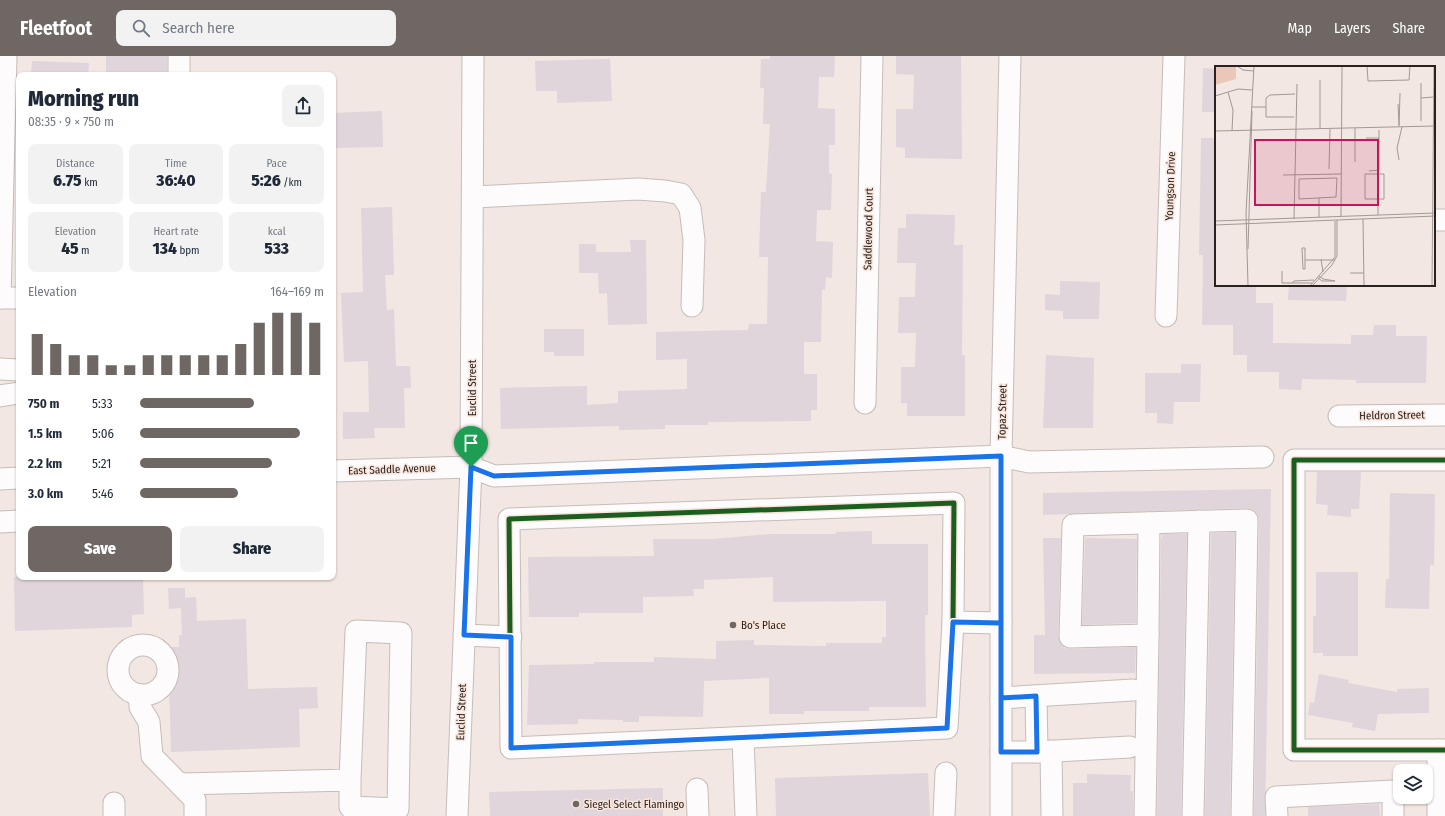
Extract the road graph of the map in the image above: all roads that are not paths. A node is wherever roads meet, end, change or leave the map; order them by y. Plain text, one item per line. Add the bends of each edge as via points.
1 (6, 56) edge
2 (179, 56) edge
3 (473, 56) edge
4 (872, 56) edge
5 (1010, 56) edge
6 (1174, 56) edge
7 (179, 72) edge
8 (473, 197) junction
9 (0, 298) edge
10 (16, 298) edge
11 (692, 306) dead end
12 (1166, 316) dead end
13 (0, 369) edge
14 (16, 370) edge
15 (16, 393) edge
16 (0, 396) edge
17 (865, 403) dead end
18 (1445, 415) edge
19 (1338, 416) dead end
20 (1001, 456) junction
21 (1263, 457) dead end
22 (1445, 460) edge
23 (471, 467) junction
24 (336, 471) edge
25 (16, 478) edge
26 (0, 479) edge
27 (16, 521) edge
28 (0, 522) edge
29 (1199, 522) junction
30 (1149, 523) junction
31 (953, 622) junction
32 (1001, 623) junction
33 (464, 635) junction
34 (1148, 635) junction
35 (511, 637) junction
36 (1133, 690) dead end
37 (140, 695) junction
38 (1036, 696) junction
39 (1001, 698) junction
40 (743, 738) junction
41 (1130, 747) dead end
42 (1442, 750) edge
43 (1044, 751) junction
44 (1001, 752) junction
45 (946, 773) dead end
46 (350, 780) junction
47 (180, 784) junction
48 (697, 789) dead end
49 (195, 816) edge
50 (457, 816) edge
51 (698, 816) edge
52 (746, 816) edge
53 (944, 816) edge
54 (1001, 816) edge
55 (1052, 816) edge
56 (1145, 816) edge
57 (1193, 816) edge
58 (1242, 816) edge
59 (1276, 816) edge
60 (1393, 816) edge
61 (1438, 816) edge

1 - 9 street
2 - 7 street
3 - 8 street, Euclid Street
4 - 17 street, Saddlewood Court
5 - 20 street, Topaz Street
6 - 12 street, Youngson Drive
8 - 11 street via 638,189 680,194 690,208 694,240
8 - 23 street, Euclid Street
9 - 10 street
13 - 14 street
15 - 16 street
18 - 19 street, Heldron Street
20 - 21 street, East Saddle Avenue via 1028,462
20 - 23 street, East Saddle Avenue via 494,476
20 - 32 street, Topaz Street
22 - 42 street via 1294,460 1294,750
23 - 24 street, East Saddle Avenue
23 - 33 street, Euclid Street
25 - 26 street
27 - 28 street
29 - 30 street
29 - 57 street
29 - 58 street via 1246,520
30 - 34 street
30 - 34 street via 1072,525 1070,637
31 - 32 street
31 - 35 street via 954,503 509,520
31 - 40 street via 947,728
32 - 39 street, Topaz Street
33 - 35 street
33 - 50 street, Euclid Street
34 - 56 street
35 - 40 street via 511,748
36 - 38 street
37 - 37 street via 126,688 110,664 138,645 154,647 160,651 168,665 166,680 156,691
37 - 47 street via 140,707 149,722 152,756
38 - 39 street
38 - 43 street
39 - 44 street, Topaz Street
40 - 52 street
41 - 43 street
42 - 61 street
43 - 44 street
43 - 55 street
44 - 54 street, Topaz Street
45 - 53 street
46 - 46 street via 350,807 398,809 401,633 356,631
46 - 47 street
47 - 49 street via 195,800
48 - 51 street
59 - 60 street via 1276,796 1393,791

